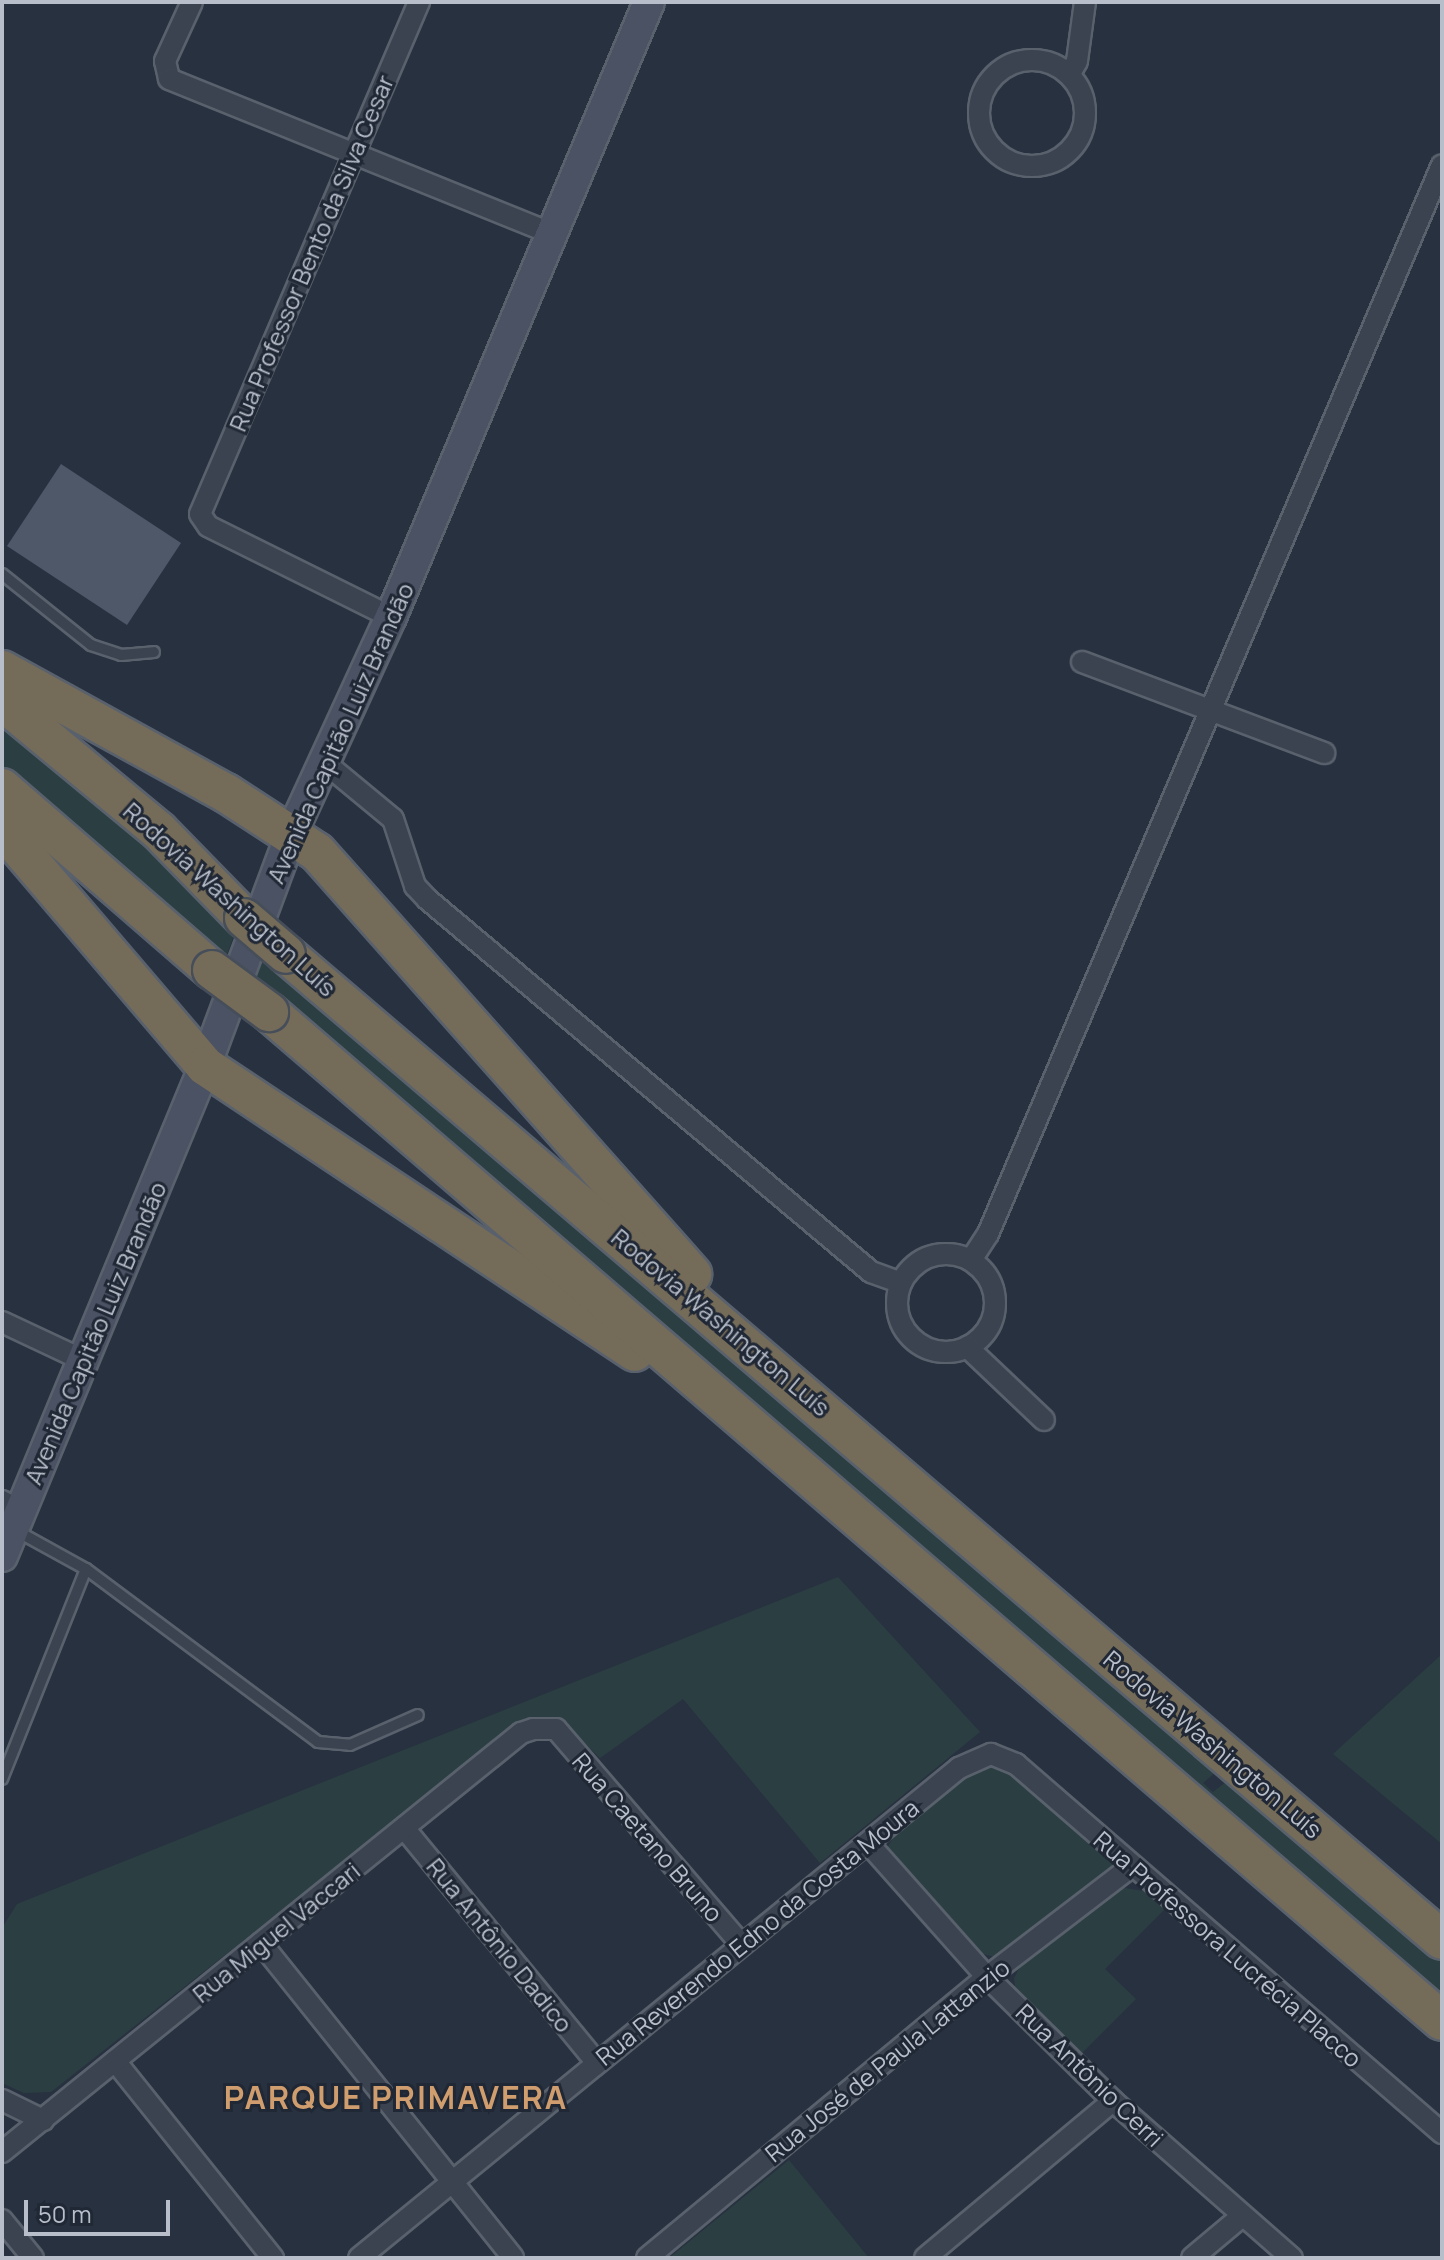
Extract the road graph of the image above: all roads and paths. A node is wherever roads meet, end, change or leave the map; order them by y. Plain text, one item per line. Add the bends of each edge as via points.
1 (192, 2) edge
2 (419, 2) edge
3 (1085, 2) edge
4 (647, 3) edge
5 (1069, 75) junction
6 (355, 153) junction
7 (1442, 165) edge
8 (551, 233) junction
9 (2, 574) edge
10 (391, 617) junction
11 (154, 652) dead end
12 (1082, 662) dead end
13 (2, 670) edge
14 (2, 701) edge
15 (1211, 707) junction
16 (1324, 753) dead end
17 (324, 762) junction
18 (2, 788) edge
19 (2, 828) edge
20 (292, 832) junction
21 (205, 1066) junction
22 (971, 1260) junction
23 (901, 1283) junction
24 (2, 1322) edge
25 (967, 1347) junction
26 (756, 1350) junction
27 (85, 1361) junction
28 (1044, 1420) dead end
29 (759, 1433) junction
30 (10, 1524) edge
31 (86, 1569) junction
32 (418, 1715) dead end
33 (556, 1729) joint
34 (1016, 1764) joint
35 (2, 1779) edge
36 (404, 1828) junction
37 (868, 1843) junction
38 (1131, 1867) junction
39 (1442, 1940) edge
40 (261, 1943) junction
41 (741, 1944) junction
42 (987, 1977) junction
43 (1442, 2024) edge
44 (115, 2061) junction
45 (596, 2062) junction
46 (2, 2100) edge
47 (1113, 2101) junction
48 (43, 2120) junction
49 (1442, 2133) edge
50 (2, 2152) edge
51 (454, 2180) junction
52 (1242, 2216) junction
53 (2, 2220) edge
54 (33, 2258) edge
55 (273, 2258) edge
56 (359, 2258) edge
57 (513, 2258) edge
58 (647, 2258) edge
59 (925, 2258) edge
60 (1192, 2258) edge
61 (1292, 2258) edge

1 - 6 street via 164,71 169,79
2 - 6 street, Rua Professor Bento da Silva Cesar
3 - 5 street via 1077,61
4 - 8 main road, Avenida Capitão Luiz Brandão
5 - 5 street via 1034,60 1009,66 989,82 979,118 996,152 1018,164 1043,165 1075,145 1085,109
6 - 8 street
6 - 10 street, Rua Professor Bento da Silva Cesar via 201,504 201,520
7 - 15 street
8 - 10 main road, Avenida Capitão Luiz Brandão
9 - 11 lane via 91,645 121,655
10 - 17 main road, Avenida Capitão Luiz Brandão
12 - 15 street
13 - 20 highway
14 - 26 highway, Rodovia Washington Luís, bridge via 159,831 244,918
15 - 16 street
15 - 22 street via 988,1234
17 - 20 main road, Avenida Capitão Luiz Brandão
17 - 23 street via 393,819 415,886 427,899 871,1272
18 - 29 highway, bridge
19 - 21 highway
20 - 21 main road, Avenida Capitão Luiz Brandão
20 - 26 highway via 465,1016
21 - 27 main road, Avenida Capitão Luiz Brandão
21 - 29 highway
22 - 23 street via 937,1254 915,1264
22 - 25 street via 989,1277 996,1299 986,1333
23 - 25 street via 897,1306 912,1338 944,1352
24 - 27 street
25 - 28 street
26 - 39 highway, Rodovia Washington Luís
27 - 30 main road, Avenida Capitão Luiz Brandão
29 - 43 highway
30 - 31 lane
31 - 32 lane via 318,1742 350,1745
31 - 35 lane
33 - 36 street, Rua Miguel Vaccari via 521,1733
33 - 41 street, Rua Caetano Bruno
34 - 37 street, Rua Reverendo Edno da Costa Moura via 991,1754 975,1757
34 - 38 street, Rua Professora Lucrécia Placco
36 - 40 street, Rua Miguel Vaccari
36 - 45 street, Rua Antônio Dadico
37 - 41 street, Rua Reverendo Edno da Costa Moura
37 - 42 street, Rua Antônio Cerri
38 - 42 street, Rua José de Paula Lattanzio
38 - 49 street, Rua Professora Lucrécia Placco
40 - 44 street, Rua Miguel Vaccari
40 - 51 street
41 - 45 street, Rua Reverendo Edno da Costa Moura
42 - 47 street, Rua Antônio Cerri
42 - 58 street, Rua José de Paula Lattanzio
44 - 48 street, Rua Miguel Vaccari
44 - 55 street
45 - 51 street, Rua Reverendo Edno da Costa Moura
46 - 48 street
47 - 52 street, Rua Antônio Cerri
47 - 59 street
48 - 50 street, Rua Miguel Vaccari
51 - 56 street, Rua Reverendo Edno da Costa Moura
51 - 57 street
52 - 60 street
52 - 61 street, Rua Antônio Cerri
53 - 54 street

